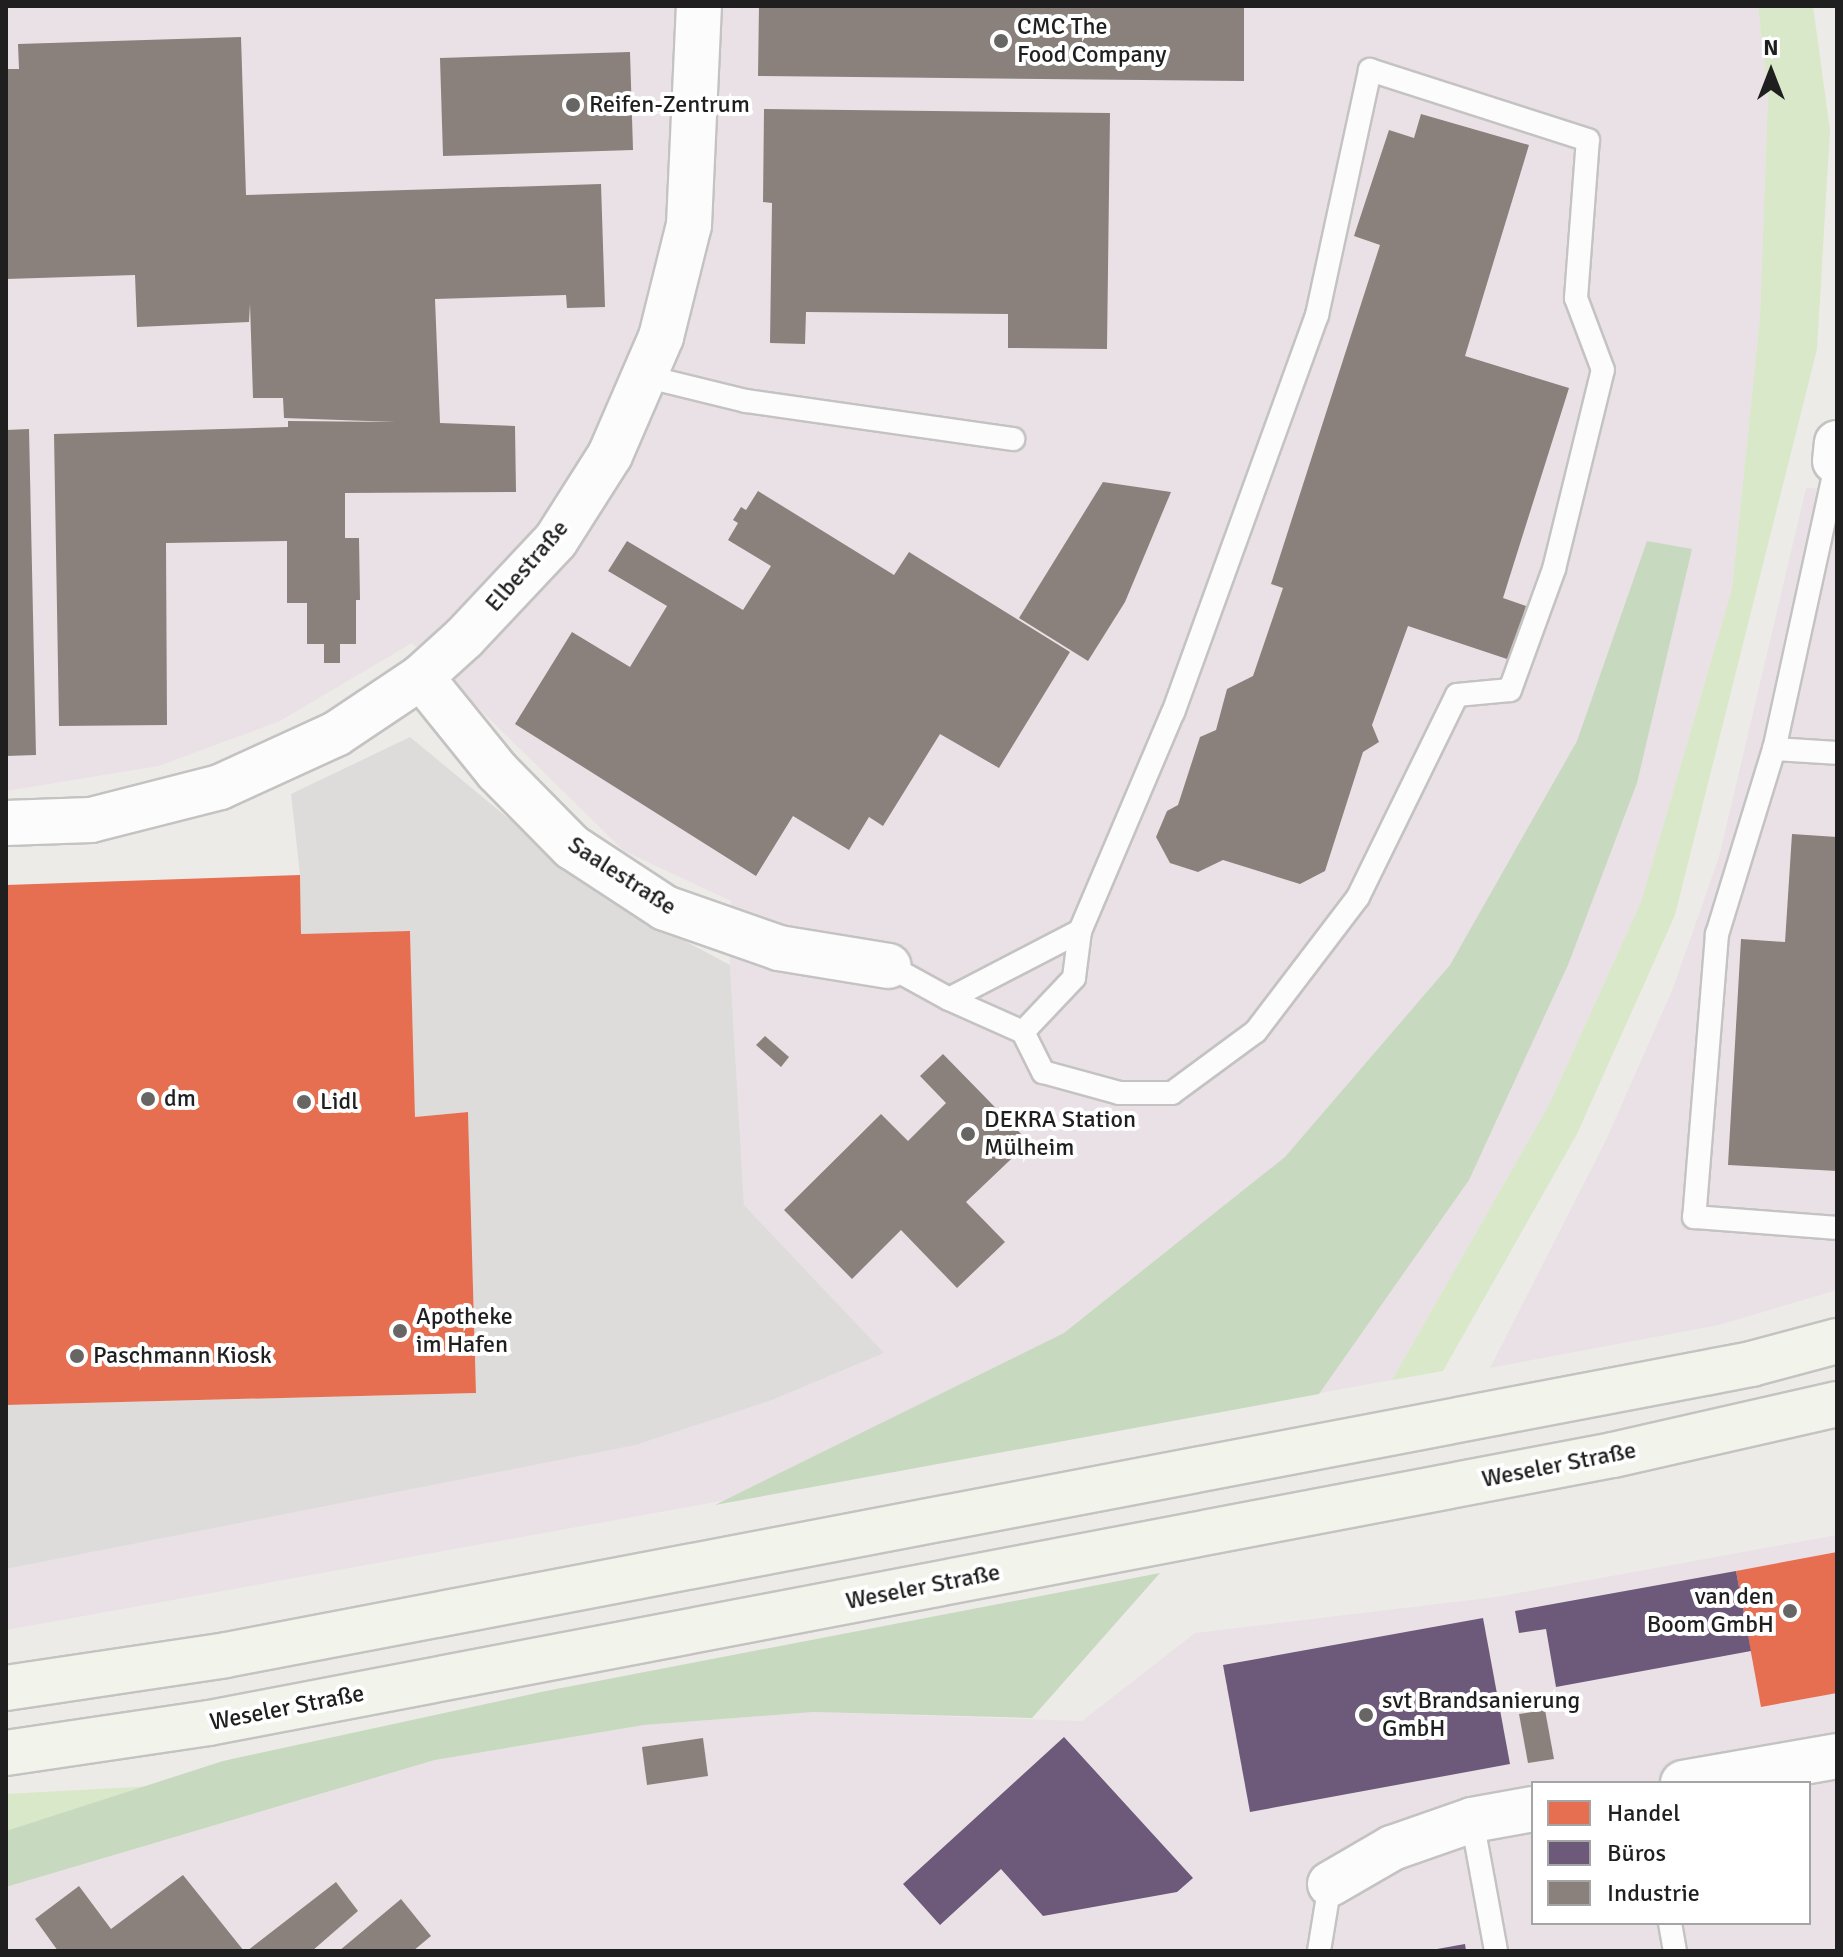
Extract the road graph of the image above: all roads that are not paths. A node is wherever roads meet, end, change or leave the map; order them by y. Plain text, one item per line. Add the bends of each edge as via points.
1 (699, 6) edge
2 (644, 376) junction
3 (1013, 439) dead end
4 (1836, 455) edge
5 (421, 677) junction
6 (1774, 749) junction
7 (1837, 753) edge
8 (6, 823) edge
9 (1080, 931) junction
10 (889, 966) joint
11 (949, 999) junction
12 (1023, 1032) junction
13 (1837, 1228) edge
14 (1837, 1341) edge
15 (1837, 1404) edge
16 (6, 1688) edge
17 (6, 1753) edge
18 (1837, 1756) edge
19 (1694, 1781) edge
20 (1531, 1809) edge
21 (1472, 1820) junction
22 (1330, 1884) joint
23 (1670, 1925) edge
24 (1319, 1951) edge
25 (1496, 1951) edge
26 (1675, 1951) edge

1 - 2 street, Elbestraße via 689,225 661,337
2 - 3 lane via 746,401
2 - 5 street, Elbestraße via 610,455 556,540
4 - 6 lane
5 - 8 street, Elbestraße via 336,734 220,787 91,820
5 - 10 street, Saalestraße via 497,771 572,847 665,908 779,948
6 - 7 lane
6 - 13 lane via 1717,934 1694,1217
9 - 11 lane
9 - 12 lane via 1074,978
9 - 12 lane via 1173,712 1317,315 1370,70 1588,140 1576,298 1603,370 1554,569 1510,690 1457,695 1358,897 1256,1031 1172,1093 1119,1093 1043,1072
10 - 11 lane
11 - 12 lane
14 - 16 main road via 1751,1364 226,1655
15 - 17 main road, Weseler Straße via 1613,1455 240,1717
18 - 19 street
20 - 21 street
21 - 22 street via 1392,1848
21 - 25 lane
22 - 24 lane
23 - 26 lane

